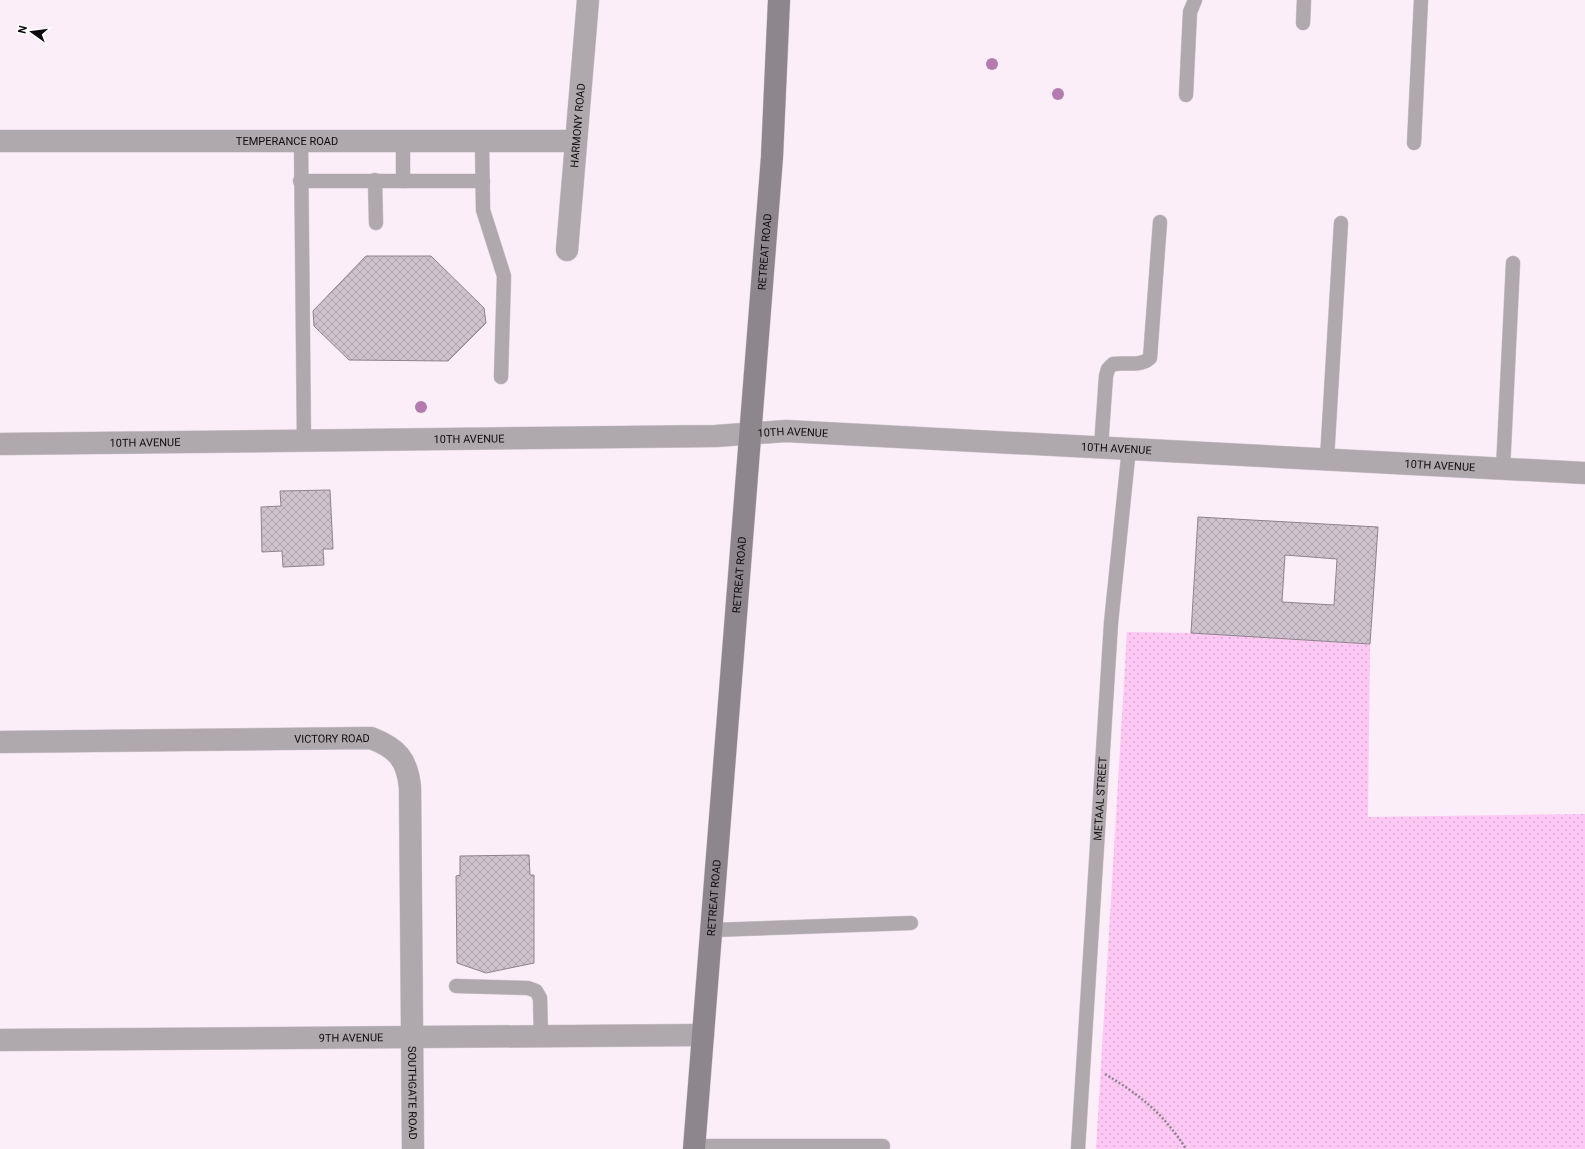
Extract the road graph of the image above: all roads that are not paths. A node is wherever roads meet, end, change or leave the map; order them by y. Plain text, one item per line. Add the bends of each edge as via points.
1 (588, 0) edge
2 (779, 0) edge
3 (1195, 0) edge
4 (1304, 0) edge
5 (1421, 0) edge
6 (1303, 23) dead end
7 (1186, 95) dead end
8 (0, 141) edge
9 (301, 141) junction
10 (403, 141) junction
11 (482, 141) junction
12 (574, 141) junction
13 (1414, 143) dead end
14 (375, 180) junction
15 (300, 181) junction
16 (403, 181) junction
17 (483, 181) junction
18 (1160, 222) dead end
19 (1341, 223) dead end
20 (376, 224) dead end
21 (567, 250) dead end
22 (1513, 263) dead end
23 (501, 377) dead end
24 (750, 434) junction
25 (304, 441) junction
26 (0, 444) edge
27 (1101, 447) junction
28 (1129, 448) junction
29 (1327, 459) junction
30 (1503, 469) junction
31 (1585, 473) edge
32 (0, 742) edge
33 (911, 923) dead end
34 (712, 930) junction
35 (456, 986) dead end
36 (703, 1035) junction
37 (412, 1037) junction
38 (541, 1037) junction
39 (0, 1040) edge
40 (883, 1146) dead end
41 (694, 1148) edge
42 (413, 1149) edge
43 (1078, 1149) edge

1 - 12 street, HARMONY ROAD
2 - 24 main road, RETREAT ROAD via 772,157
3 - 7 lane via 1190,12
4 - 6 lane
5 - 13 lane
8 - 9 street, TEMPERANCE ROAD
9 - 10 street, TEMPERANCE ROAD
9 - 15 lane
10 - 11 street, TEMPERANCE ROAD
10 - 16 lane
11 - 12 street, TEMPERANCE ROAD
11 - 17 lane
12 - 21 street, HARMONY ROAD
14 - 15 lane
14 - 16 lane
14 - 20 lane
15 - 25 lane
16 - 17 lane
17 - 23 lane via 484,217 504,276
18 - 27 lane via 1150,358 1139,364 1113,364 1108,369
19 - 29 lane
22 - 30 lane
24 - 25 street, 10TH AVENUE
24 - 27 street, 10TH AVENUE via 786,431
24 - 34 main road, RETREAT ROAD
25 - 26 street, 10TH AVENUE
27 - 28 street, 10TH AVENUE
28 - 29 street, 10TH AVENUE
28 - 43 lane, METAAL STREET via 1111,623
29 - 30 street, 10TH AVENUE
30 - 31 street, 10TH AVENUE
32 - 37 street, VICTORY ROAD via 371,738 384,743 404,762 409,780
33 - 34 lane
34 - 36 main road, RETREAT ROAD
35 - 38 lane via 528,988 536,992 540,998
36 - 38 street, 9TH AVENUE
36 - 41 main road, RETREAT ROAD
37 - 38 street, 9TH AVENUE
37 - 39 street, 9TH AVENUE
37 - 42 street, SOUTHGATE ROAD
40 - 41 lane

